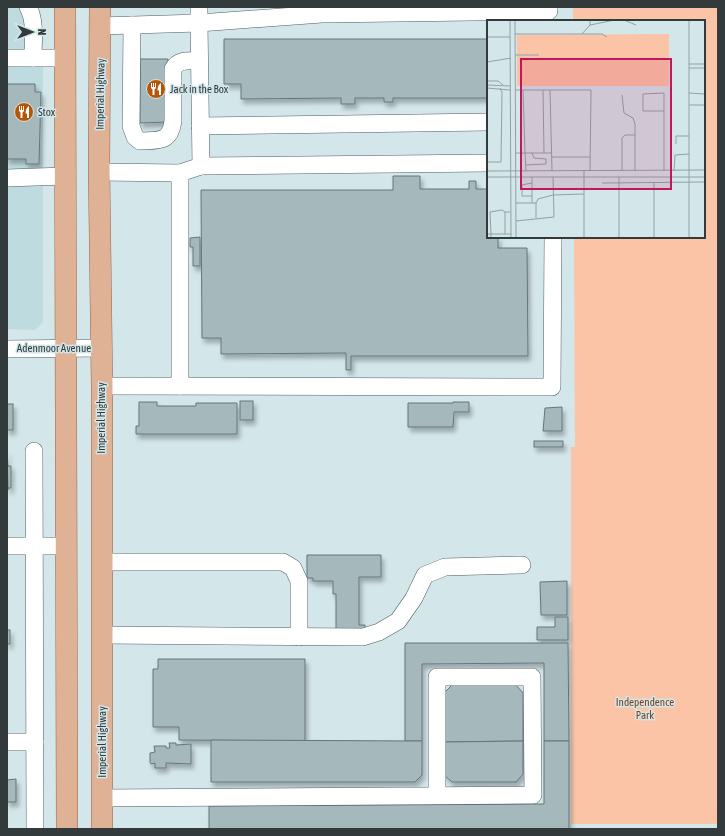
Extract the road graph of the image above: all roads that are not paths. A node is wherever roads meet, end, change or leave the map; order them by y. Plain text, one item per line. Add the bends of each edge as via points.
1 (28, 7) edge
2 (65, 7) edge
3 (322, 10) edge
4 (550, 13) edge
5 (199, 15) edge
6 (100, 16) edge
7 (132, 25) junction
8 (7, 58) edge
9 (33, 58) junction
10 (65, 58) junction
11 (199, 61) junction
12 (487, 122) edge
13 (200, 126) junction
14 (487, 163) edge
15 (201, 166) junction
16 (99, 172) junction
17 (180, 173) junction
18 (65, 176) junction
19 (7, 178) edge
20 (553, 238) edge
21 (66, 348) junction
22 (101, 348) junction
23 (7, 349) edge
24 (102, 386) junction
25 (180, 386) junction
26 (34, 451) dead end
27 (7, 546) edge
28 (35, 546) junction
29 (66, 546) junction
30 (102, 562) junction
31 (522, 565) dead end
32 (102, 635) junction
33 (299, 637) junction
34 (7, 742) edge
35 (35, 742) junction
36 (436, 796) junction
37 (101, 798) junction
38 (36, 829) edge
39 (67, 829) edge
40 (102, 829) edge

1 - 9 street via 33,20
2 - 10 main road
3 - 4 street
3 - 5 street
5 - 7 street
5 - 11 street
6 - 7 street
6 - 16 main road, Imperial Highway
7 - 11 street via 131,126 135,137 140,141 162,140 168,136 172,126 173,69 179,62
8 - 9 street
9 - 10 street
10 - 18 main road
11 - 13 street
12 - 13 street
13 - 15 street
14 - 15 street
15 - 17 street
16 - 17 street
16 - 22 main road, Imperial Highway
17 - 25 street
18 - 19 street
18 - 21 main road
20 - 25 street via 552,387
21 - 22 street, Adenmoor Avenue
21 - 23 street, Adenmoor Avenue
21 - 29 main road
22 - 24 main road, Imperial Highway
24 - 25 street
24 - 30 main road, Imperial Highway
26 - 28 street
27 - 28 street
28 - 29 street
28 - 35 street
29 - 39 main road
30 - 32 main road, Imperial Highway
30 - 33 street via 283,562 293,568 299,581
31 - 33 street via 445,567 426,575 398,621 379,632 363,637
32 - 33 street
32 - 37 main road, Imperial Highway
34 - 35 street
35 - 38 street
36 - 36 street via 533,795 532,677 436,677
36 - 37 street
37 - 40 main road, Imperial Highway

